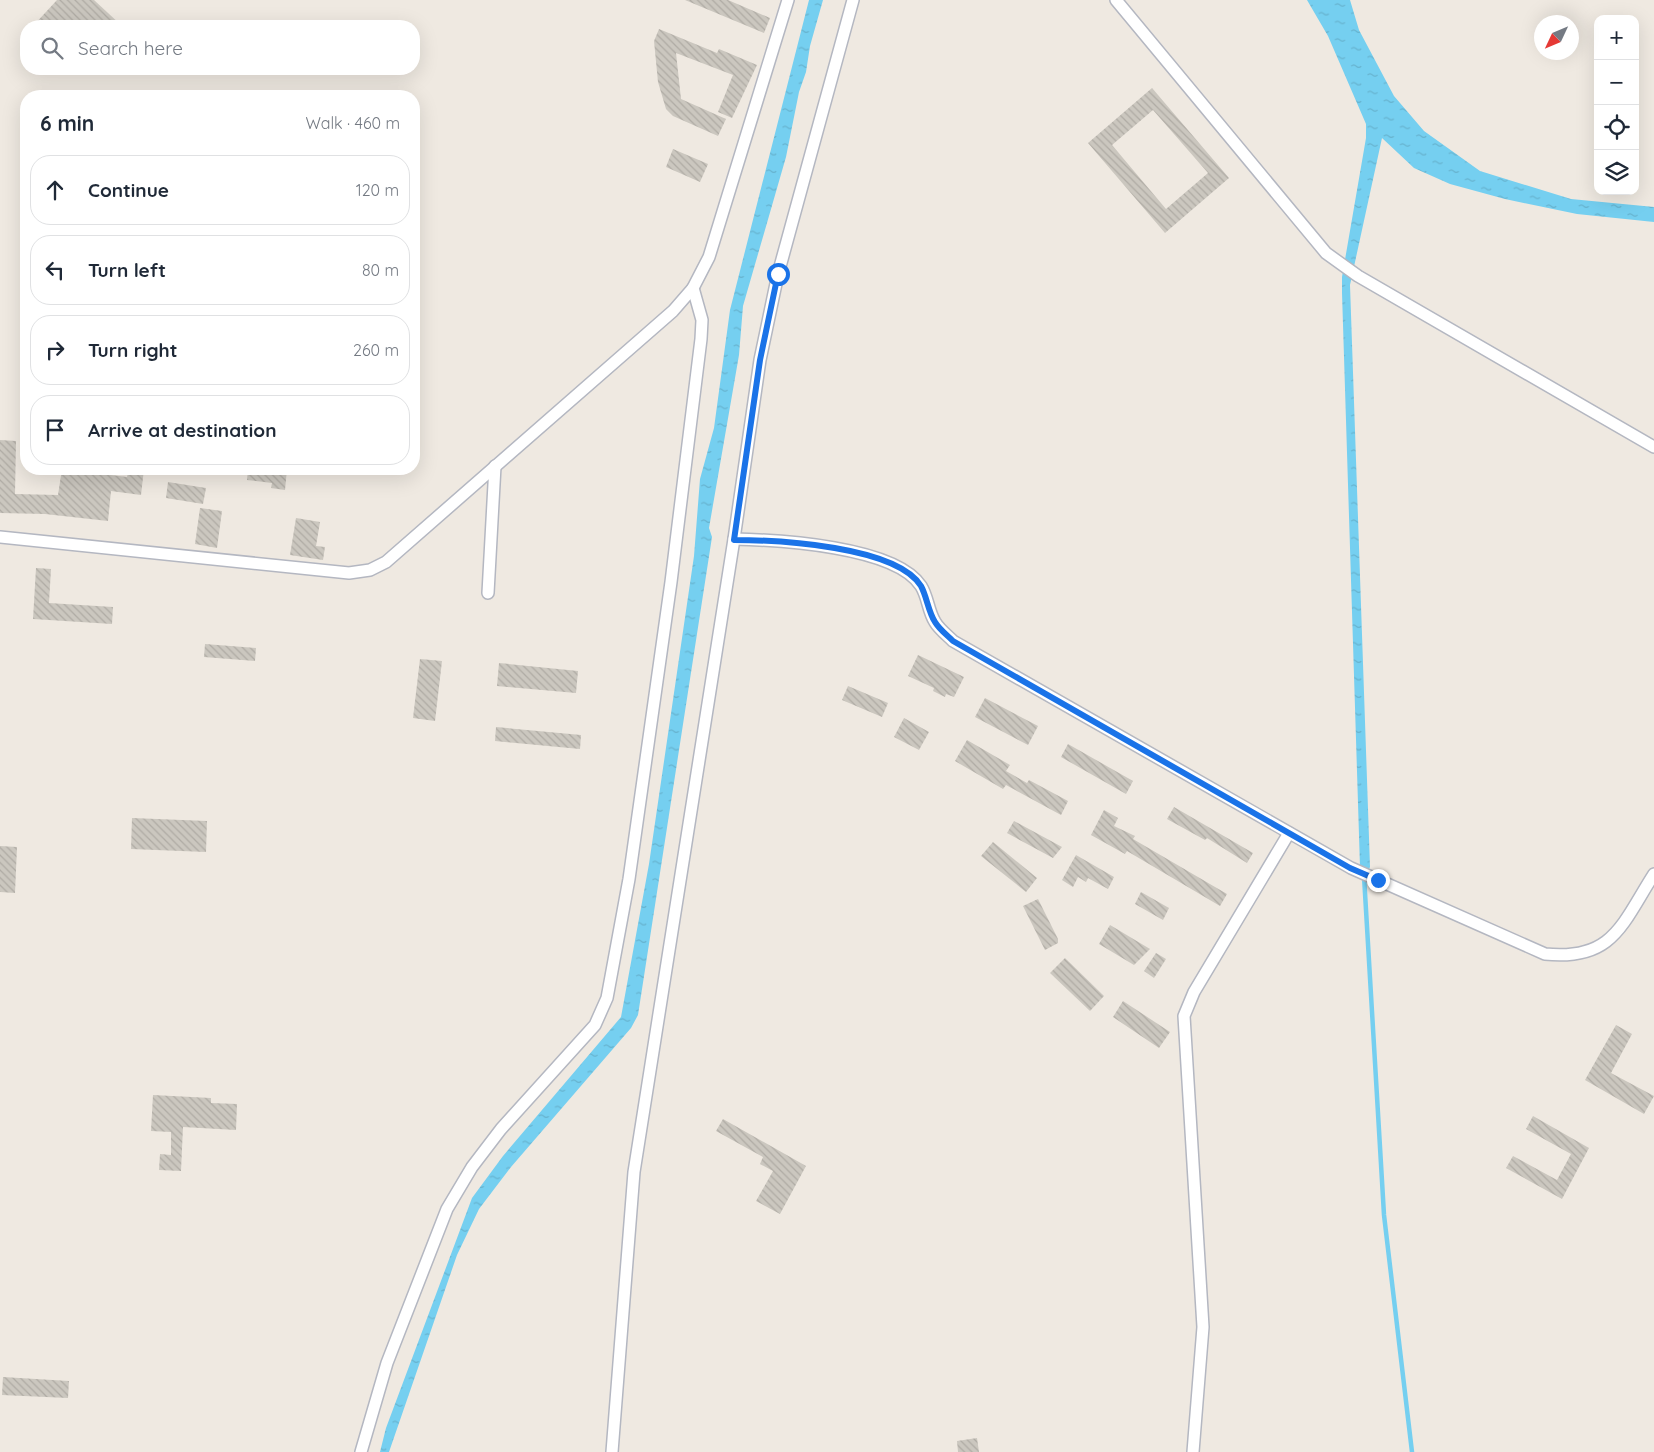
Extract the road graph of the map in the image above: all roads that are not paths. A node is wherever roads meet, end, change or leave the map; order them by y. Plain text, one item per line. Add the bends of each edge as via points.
1 (788, 0) edge
2 (853, 0) edge
3 (1116, 0) edge
4 (693, 288) junction
5 (1654, 447) edge
6 (495, 466) junction
7 (0, 537) edge
8 (734, 540) junction
9 (488, 593) dead end
10 (1289, 833) junction
11 (1654, 874) edge
12 (361, 1452) edge
13 (612, 1452) edge
14 (1193, 1452) edge

1 - 4 street via 709,257
2 - 8 street via 776,284 760,360
3 - 5 street via 1326,253 1358,276
4 - 6 street via 673,311
4 - 12 street via 702,320 701,339 629,879 607,998 595,1025 501,1129 472,1167 447,1209 387,1363
6 - 7 street via 386,562 370,570 349,574
6 - 9 street
8 - 10 street via 826,546 878,558 903,570 921,586 934,621 953,641
8 - 13 street via 634,1172
10 - 11 street via 1350,868 1545,954 1566,957 1590,952 1605,944
10 - 14 street via 1194,992 1184,1016 1203,1328

